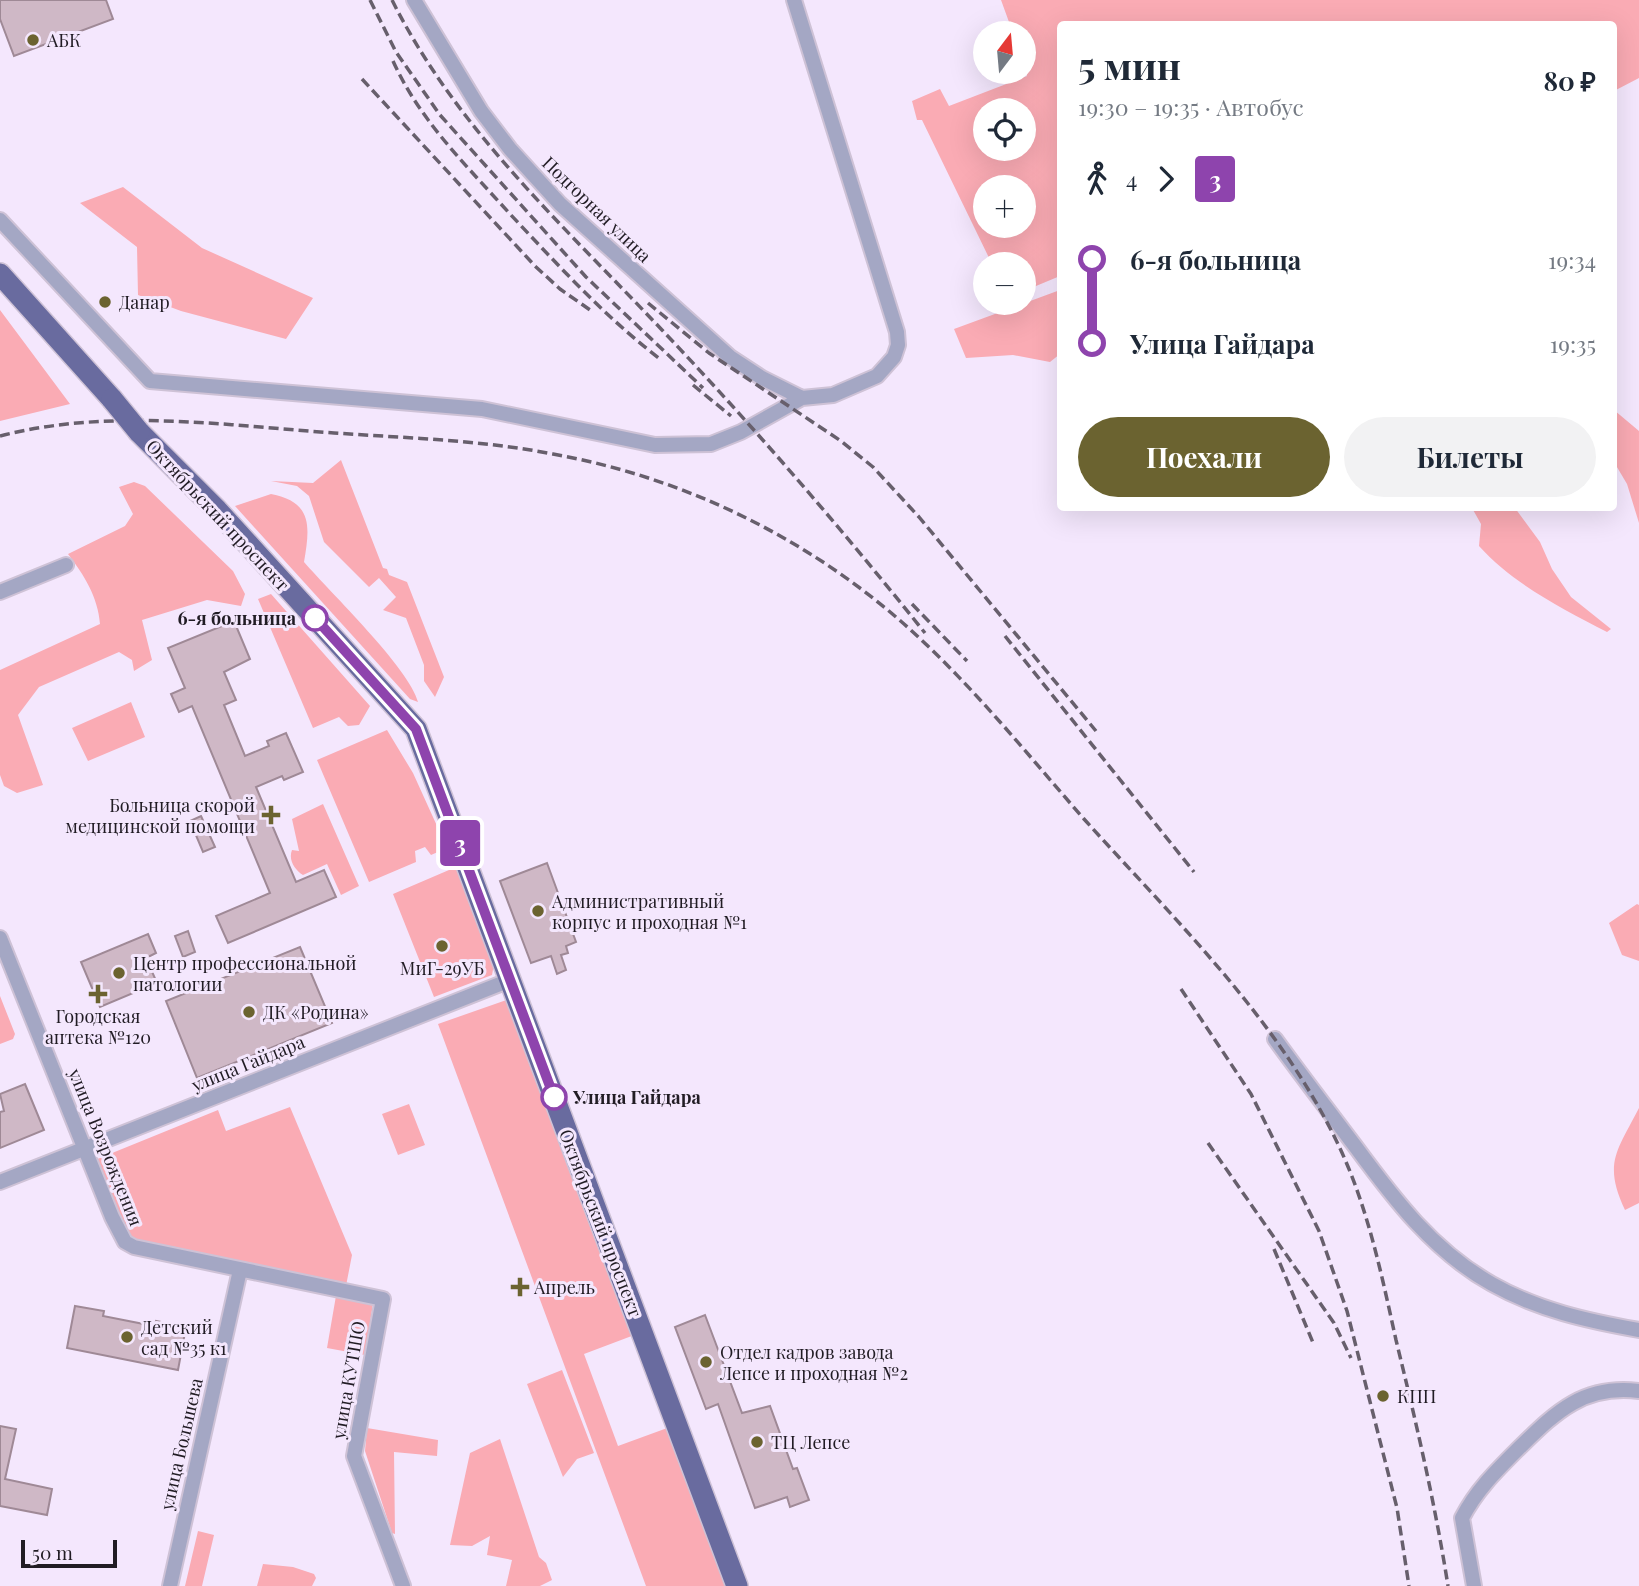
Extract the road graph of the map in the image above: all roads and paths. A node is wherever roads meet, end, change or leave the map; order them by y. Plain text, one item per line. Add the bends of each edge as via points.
1 (414, 0) edge
2 (794, 0) edge
3 (0, 220) edge
4 (0, 274) edge
5 (802, 398) junction
6 (66, 565) dead end
7 (0, 592) edge
8 (0, 938) edge
9 (510, 980) junction
10 (1275, 1039) dead end
11 (85, 1149) junction
12 (0, 1182) edge
13 (240, 1270) junction
14 (383, 1299) joint
15 (1639, 1330) edge
16 (1639, 1391) edge
17 (170, 1586) edge
18 (403, 1586) edge
19 (737, 1586) edge
20 (1474, 1586) edge

1 - 5 street, Подгорная улица via 481,111 560,204 730,357
2 - 5 street via 898,345 886,369 877,376 833,395
3 - 5 street via 150,381 482,410 655,445 711,443
4 - 9 main road, Октябрьский проспект, bridge via 139,432 217,510 416,729
6 - 7 street
8 - 11 street, улица Возрождения
9 - 11 street, улица Гайдара
9 - 19 main road, Октябрьский проспект
10 - 15 street via 1406,1214 1457,1262 1535,1304 1579,1319
11 - 12 street, улица Гайдара
11 - 13 street, улица Возрождения via 128,1245
13 - 14 street, улица Возрождения
13 - 17 street, улица Большева
14 - 18 street, улица КУТШО via 354,1456
16 - 20 street via 1613,1390 1573,1402 1551,1416 1484,1483 1462,1518

